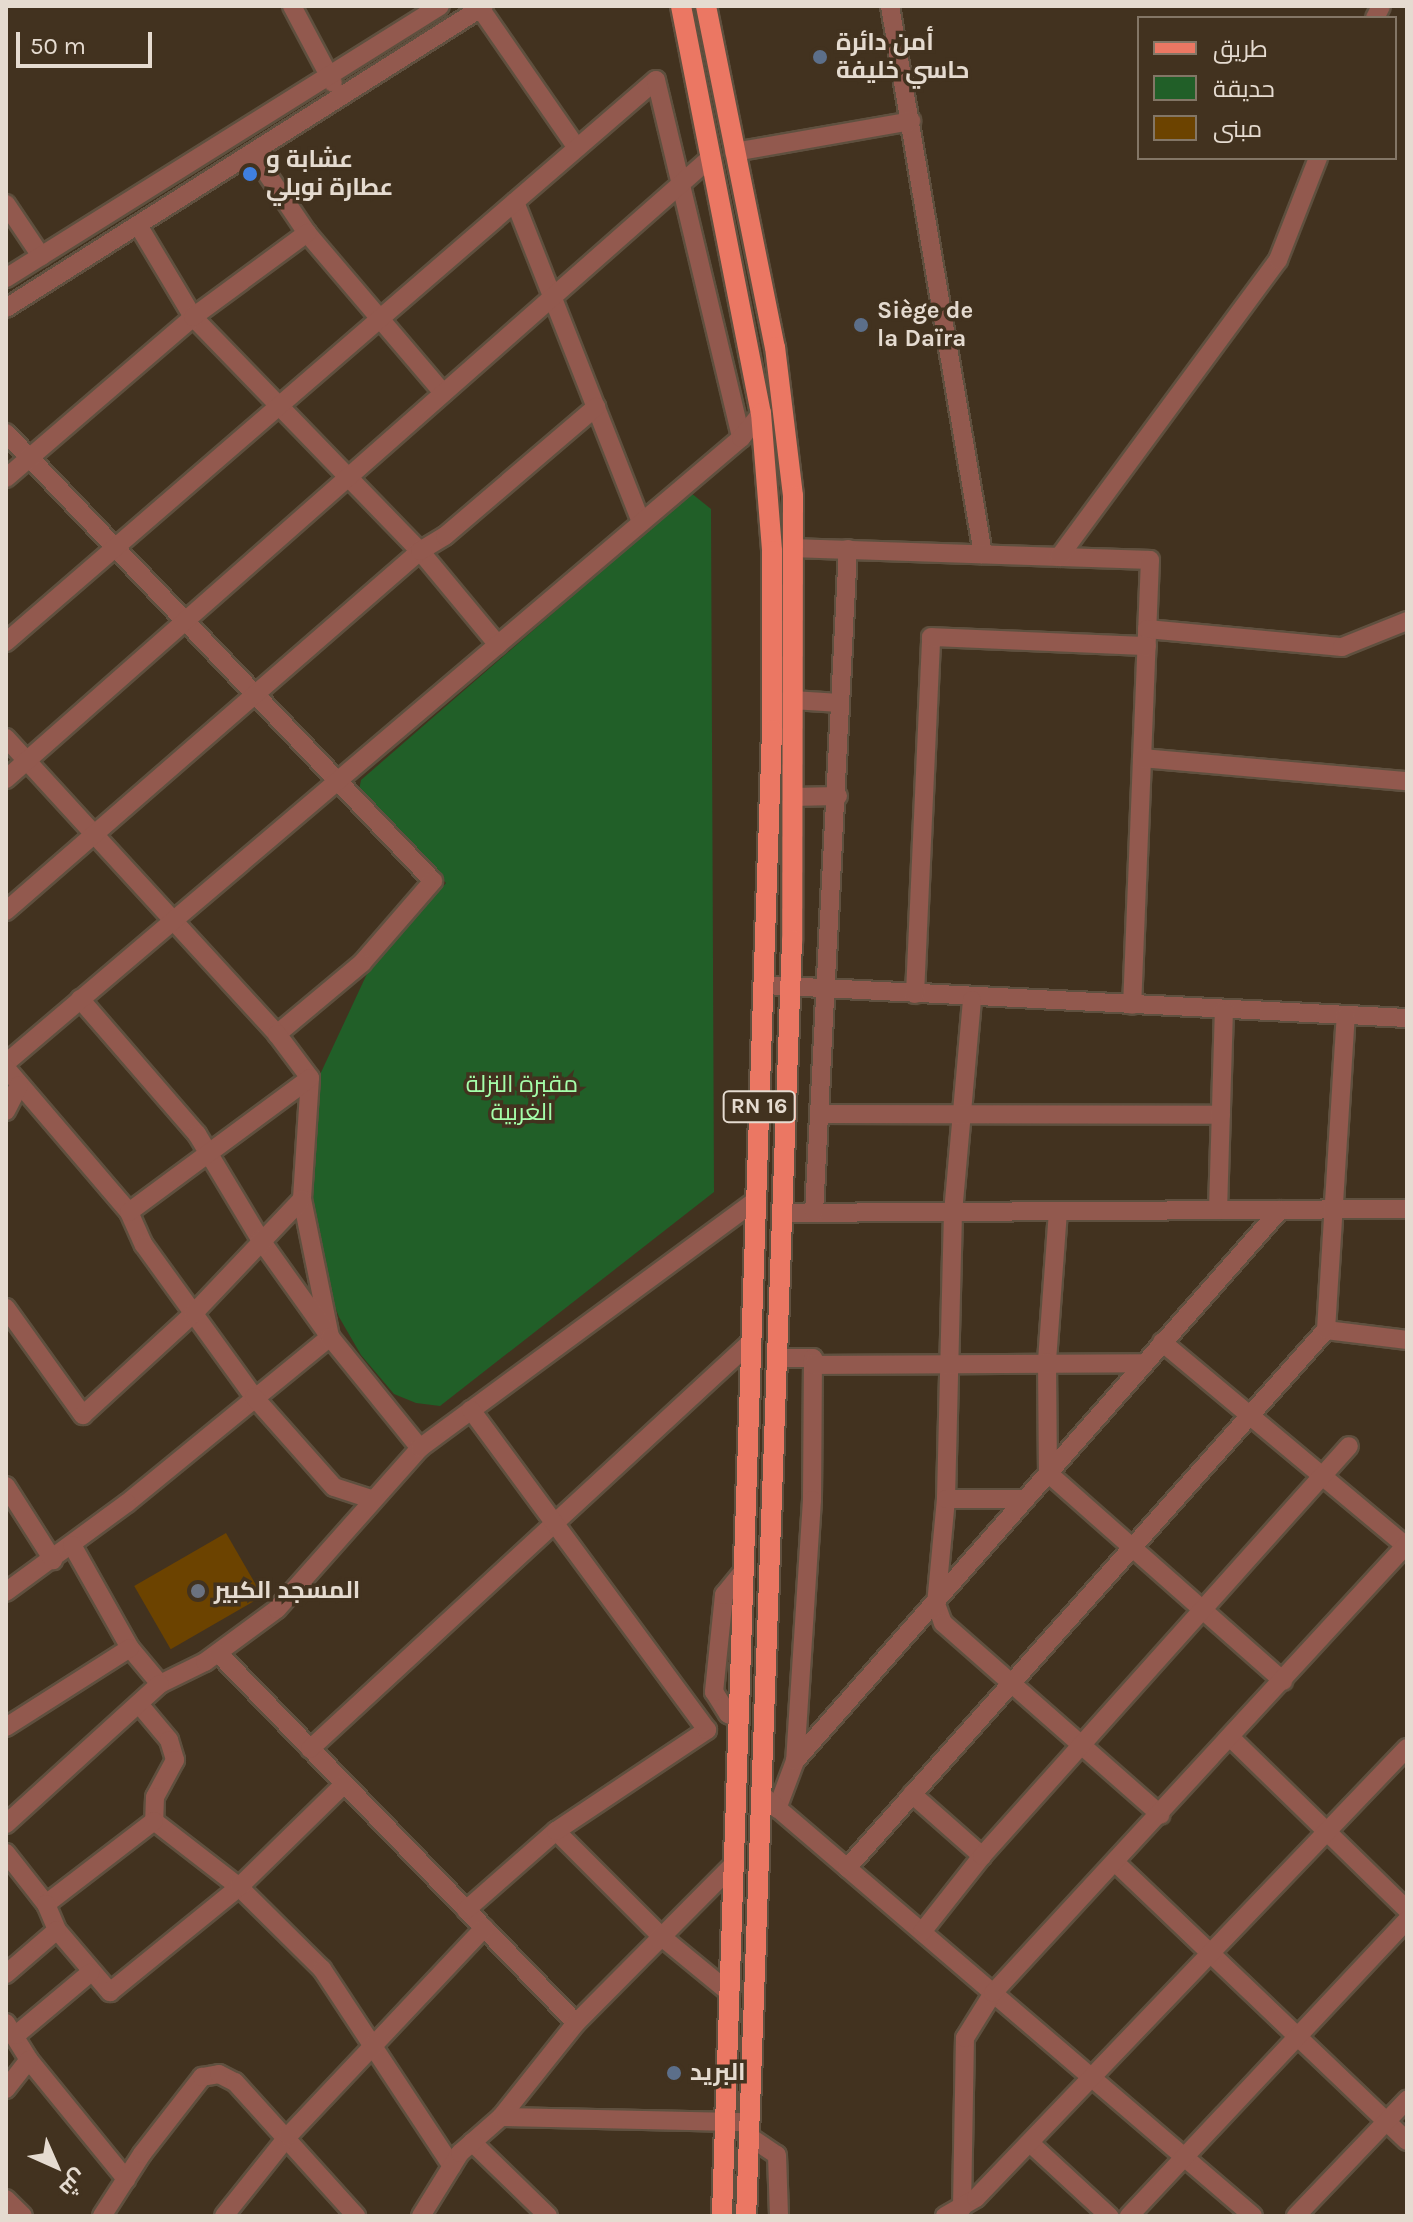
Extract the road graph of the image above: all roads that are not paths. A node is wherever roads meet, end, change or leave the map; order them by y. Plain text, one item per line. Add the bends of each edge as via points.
1 (292, 6) edge
2 (440, 6) edge
3 (681, 6) edge
4 (706, 6) edge
5 (890, 6) edge
6 (482, 7) edge
7 (406, 27) junction
8 (418, 48) junction
9 (328, 75) junction
10 (340, 96) junction
11 (911, 121) junction
12 (577, 148) junction
13 (734, 152) junction
14 (253, 153) junction
15 (709, 159) junction
16 (1317, 160) edge
17 (681, 181) junction
18 (515, 202) junction
19 (6, 204) edge
20 (138, 225) junction
21 (307, 233) junction
22 (41, 256) junction
23 (6, 278) edge
24 (551, 294) junction
25 (6, 308) edge
26 (193, 317) junction
27 (378, 320) junction
28 (775, 347) junction
29 (748, 351) junction
30 (725, 353) junction
31 (443, 393) junction
32 (281, 404) junction
33 (596, 407) junction
34 (761, 413) junction
35 (6, 433) edge
36 (741, 438) junction
37 (28, 458) junction
38 (346, 475) junction
39 (6, 478) edge
40 (641, 522) junction
41 (792, 548) junction
42 (113, 549) junction
43 (848, 549) junction
44 (420, 551) junction
45 (983, 554) junction
46 (1059, 557) junction
47 (1407, 621) edge
48 (184, 623) junction
49 (1147, 637) junction
50 (6, 642) edge
51 (498, 645) junction
52 (257, 696) junction
53 (792, 700) junction
54 (840, 703) junction
55 (6, 738) edge
56 (1142, 758) junction
57 (27, 761) junction
58 (6, 779) edge
59 (340, 781) junction
60 (1407, 781) edge
61 (838, 796) junction
62 (792, 797) junction
63 (96, 836) junction
64 (6, 911) edge
65 (172, 919) junction
66 (764, 985) junction
67 (790, 985) junction
68 (827, 988) junction
69 (915, 994) junction
70 (80, 999) junction
71 (972, 1000) junction
72 (1132, 1005) junction
73 (1224, 1010) junction
74 (1346, 1016) junction
75 (1407, 1018) edge
76 (277, 1034) junction
77 (6, 1065) edge
78 (310, 1078) junction
79 (19, 1085) junction
80 (6, 1111) edge
81 (962, 1112) junction
82 (820, 1114) junction
83 (1221, 1115) junction
84 (207, 1150) junction
85 (302, 1199) junction
86 (756, 1200) junction
87 (1407, 1209) edge
88 (1218, 1210) junction
89 (1280, 1210) junction
90 (1334, 1210) junction
91 (1058, 1211) junction
92 (129, 1212) junction
93 (953, 1212) junction
94 (781, 1213) junction
95 (814, 1213) junction
96 (260, 1239) junction
97 (6, 1308) edge
98 (193, 1314) junction
99 (1326, 1330) junction
100 (330, 1337) junction
101 (1407, 1340) edge
102 (752, 1341) junction
103 (1162, 1342) junction
104 (776, 1358) junction
105 (948, 1362) junction
106 (1047, 1362) junction
107 (1142, 1363) junction
108 (813, 1365) junction
109 (254, 1397) junction
110 (471, 1410) junction
111 (1250, 1416) junction
112 (1349, 1446) dead end
113 (420, 1448) junction
114 (1048, 1473) junction
115 (1324, 1478) junction
116 (6, 1486) edge
117 (372, 1499) junction
118 (946, 1499) junction
119 (1026, 1499) junction
120 (553, 1525) junction
121 (72, 1545) junction
122 (1406, 1546) edge
123 (1128, 1548) junction
124 (53, 1560) junction
125 (6, 1592) edge
126 (936, 1604) junction
127 (1201, 1612) junction
128 (130, 1648) junction
129 (218, 1653) junction
130 (1011, 1681) junction
131 (1283, 1681) junction
132 (160, 1684) junction
133 (139, 1704) junction
134 (733, 1716) junction
135 (6, 1727) edge
136 (707, 1730) junction
137 (1232, 1739) junction
138 (1085, 1745) junction
139 (1407, 1748) edge
140 (310, 1749) junction
141 (795, 1761) junction
142 (344, 1784) junction
143 (761, 1794) junction
144 (912, 1794) junction
145 (777, 1809) junction
146 (1161, 1815) junction
147 (154, 1821) junction
148 (6, 1824) edge
149 (556, 1831) junction
150 (1329, 1832) junction
151 (6, 1853) edge
152 (982, 1856) junction
153 (734, 1864) junction
154 (1117, 1864) junction
155 (847, 1868) junction
156 (239, 1887) junction
157 (46, 1904) junction
158 (466, 1910) junction
159 (1407, 1910) edge
160 (1407, 1920) edge
161 (484, 1928) junction
162 (57, 1930) junction
163 (922, 1932) junction
164 (663, 1938) junction
165 (1210, 1953) junction
166 (90, 1973) junction
167 (6, 1974) edge
168 (730, 1993) junction
169 (993, 1993) junction
170 (576, 2023) junction
171 (11, 2029) edge
172 (1297, 2037) junction
173 (375, 2048) junction
174 (29, 2060) junction
175 (1092, 2078) junction
176 (6, 2089) edge
177 (1407, 2100) edge
178 (501, 2117) junction
179 (725, 2121) junction
180 (1387, 2122) junction
181 (750, 2130) junction
182 (288, 2136) junction
183 (1407, 2141) edge
184 (472, 2142) junction
185 (1030, 2143) junction
186 (1184, 2157) junction
187 (452, 2166) junction
188 (126, 2179) junction
189 (6, 2199) edge
190 (954, 2212) edge
191 (23, 2216) edge
192 (102, 2216) edge
193 (224, 2216) edge
194 (356, 2216) edge
195 (421, 2216) edge
196 (548, 2216) edge
197 (722, 2216) edge
198 (746, 2216) edge
199 (779, 2216) edge
200 (1109, 2216) edge
201 (1129, 2216) edge
202 (1253, 2216) edge
203 (1296, 2216) edge

1 - 9 street
2 - 7 street
3 - 15 main road, RN 16
4 - 13 main road, RN 16
5 - 11 street
6 - 8 street
6 - 12 street
7 - 8 street
7 - 9 street
8 - 10 street
9 - 10 street
9 - 22 street
10 - 14 street
11 - 13 street
11 - 45 street
12 - 17 street via 656,80
12 - 18 street
13 - 28 main road, RN 16
14 - 20 street
14 - 21 street
15 - 17 street
15 - 29 main road, RN 16
16 - 46 street via 1278,260
17 - 24 street
17 - 30 street
18 - 24 street
18 - 27 street
19 - 22 street
20 - 25 street
20 - 26 street
21 - 26 street
21 - 27 street
22 - 23 street
24 - 31 street
24 - 33 street
26 - 32 street
26 - 37 street
27 - 31 street
27 - 32 street
28 - 29 street
28 - 41 main road, RN 16 via 793,496
29 - 30 street
29 - 34 main road, RN 16
30 - 36 street
31 - 38 street
32 - 38 street
32 - 42 street
33 - 40 street
33 - 44 street via 445,536
34 - 36 street
34 - 66 main road, RN 16 via 772,551
35 - 37 street
36 - 40 street
37 - 39 street
37 - 42 street
38 - 44 street
38 - 48 street
40 - 51 street
41 - 43 street
41 - 53 main road, RN 16
42 - 48 street
42 - 50 street
43 - 45 street
43 - 54 street
44 - 51 street
44 - 52 street
45 - 46 street
46 - 49 street via 1150,560
47 - 49 street via 1342,647
48 - 52 street
48 - 57 street
49 - 56 street
49 - 69 street via 931,637
51 - 59 street
52 - 59 street
52 - 63 street
53 - 54 street
53 - 62 main road, RN 16
54 - 61 street
55 - 57 street
56 - 60 street
56 - 72 street
57 - 58 street
57 - 63 street
59 - 65 street
59 - 76 street via 433,881 362,963
61 - 62 street
61 - 68 street
62 - 67 main road, RN 16
63 - 64 street
63 - 65 street
65 - 70 street
65 - 76 street
66 - 67 street
66 - 86 main road, RN 16
67 - 68 street
67 - 94 main road, RN 16
68 - 69 street
68 - 82 street
69 - 71 street
70 - 77 street
70 - 84 street
71 - 72 street
71 - 81 street
72 - 73 street
73 - 74 street
73 - 83 street
74 - 75 street
74 - 90 street
76 - 78 street
77 - 79 street
78 - 84 street
78 - 85 street
79 - 80 street
79 - 92 street
81 - 82 street
81 - 83 street
81 - 93 street
82 - 95 street
83 - 88 street
84 - 92 street
84 - 96 street
85 - 96 street
85 - 100 street
86 - 102 main road, RN 16
86 - 110 street
87 - 90 street
88 - 89 street
88 - 91 street
89 - 90 street
89 - 103 street
90 - 99 street
91 - 93 street
91 - 106 street
92 - 98 street via 144,1245
93 - 95 street
93 - 105 street
94 - 95 street
94 - 104 main road, RN 16
96 - 98 street
96 - 100 street
97 - 98 street via 83,1415
98 - 109 street
99 - 101 street
99 - 111 street
100 - 109 street
100 - 113 street
102 - 120 street
102 - 134 main road, RN 16
103 - 107 street
103 - 111 street
104 - 108 street via 813,1358
104 - 143 main road, RN 16
105 - 106 street
105 - 108 street
105 - 118 street
106 - 107 street
106 - 114 street
107 - 114 street
108 - 141 street via 812,1500
109 - 117 street via 334,1487
109 - 121 street
110 - 113 street
110 - 120 street
111 - 115 street
111 - 123 street
112 - 115 street
113 - 117 street
114 - 119 street
114 - 123 street
115 - 122 street
115 - 127 street
116 - 124 street
117 - 129 street via 277,1609
118 - 119 street
118 - 126 street
119 - 126 street
120 - 136 street
120 - 140 street
121 - 124 street
121 - 128 street
122 - 131 street
123 - 127 street
123 - 130 street
124 - 125 street
126 - 130 street via 943,1623
126 - 141 street
127 - 131 street
127 - 138 street
128 - 132 street
128 - 135 street
129 - 132 street
129 - 140 street
130 - 138 street
130 - 144 street
131 - 137 street
132 - 133 street
133 - 147 street via 169,1740 175,1760 155,1797
133 - 148 street
134 - 136 street
134 - 153 main road, RN 16
136 - 149 street
137 - 146 street
137 - 150 street
138 - 146 street
138 - 152 street
139 - 150 street
140 - 142 street
141 - 145 street
142 - 156 street
142 - 158 street
143 - 145 street
143 - 181 main road, RN 16
144 - 152 street
144 - 155 street
145 - 155 street
146 - 154 street
147 - 156 street
147 - 157 street
149 - 158 street
149 - 164 street
150 - 159 street
150 - 165 street
151 - 157 street
152 - 163 street
153 - 164 street
153 - 168 main road, RN 16
154 - 165 street
154 - 169 street
155 - 163 street
156 - 166 street via 110,1992
156 - 173 street via 322,1969
157 - 162 street
158 - 161 street
160 - 172 street
161 - 170 street
161 - 173 street
162 - 166 street
162 - 167 street
163 - 169 street
164 - 168 street
164 - 170 street
165 - 172 street
165 - 175 street
166 - 171 street
168 - 179 main road, RN 16
169 - 175 street
169 - 190 street via 965,2038
170 - 178 street
171 - 174 street
172 - 180 street
172 - 186 street
173 - 182 street
173 - 187 street
174 - 176 street
174 - 188 street
175 - 185 street
175 - 186 street
177 - 180 street
178 - 179 street
178 - 184 street
179 - 181 street
179 - 197 main road, RN 16
180 - 183 street
180 - 203 street
181 - 198 main road, RN 16
181 - 199 street via 777,2155
182 - 188 street via 235,2082 219,2074 202,2077
182 - 193 street
182 - 194 street
184 - 187 street
184 - 196 street
185 - 190 street
185 - 200 street
186 - 201 street
186 - 202 street
187 - 195 street
188 - 192 street
189 - 191 street

